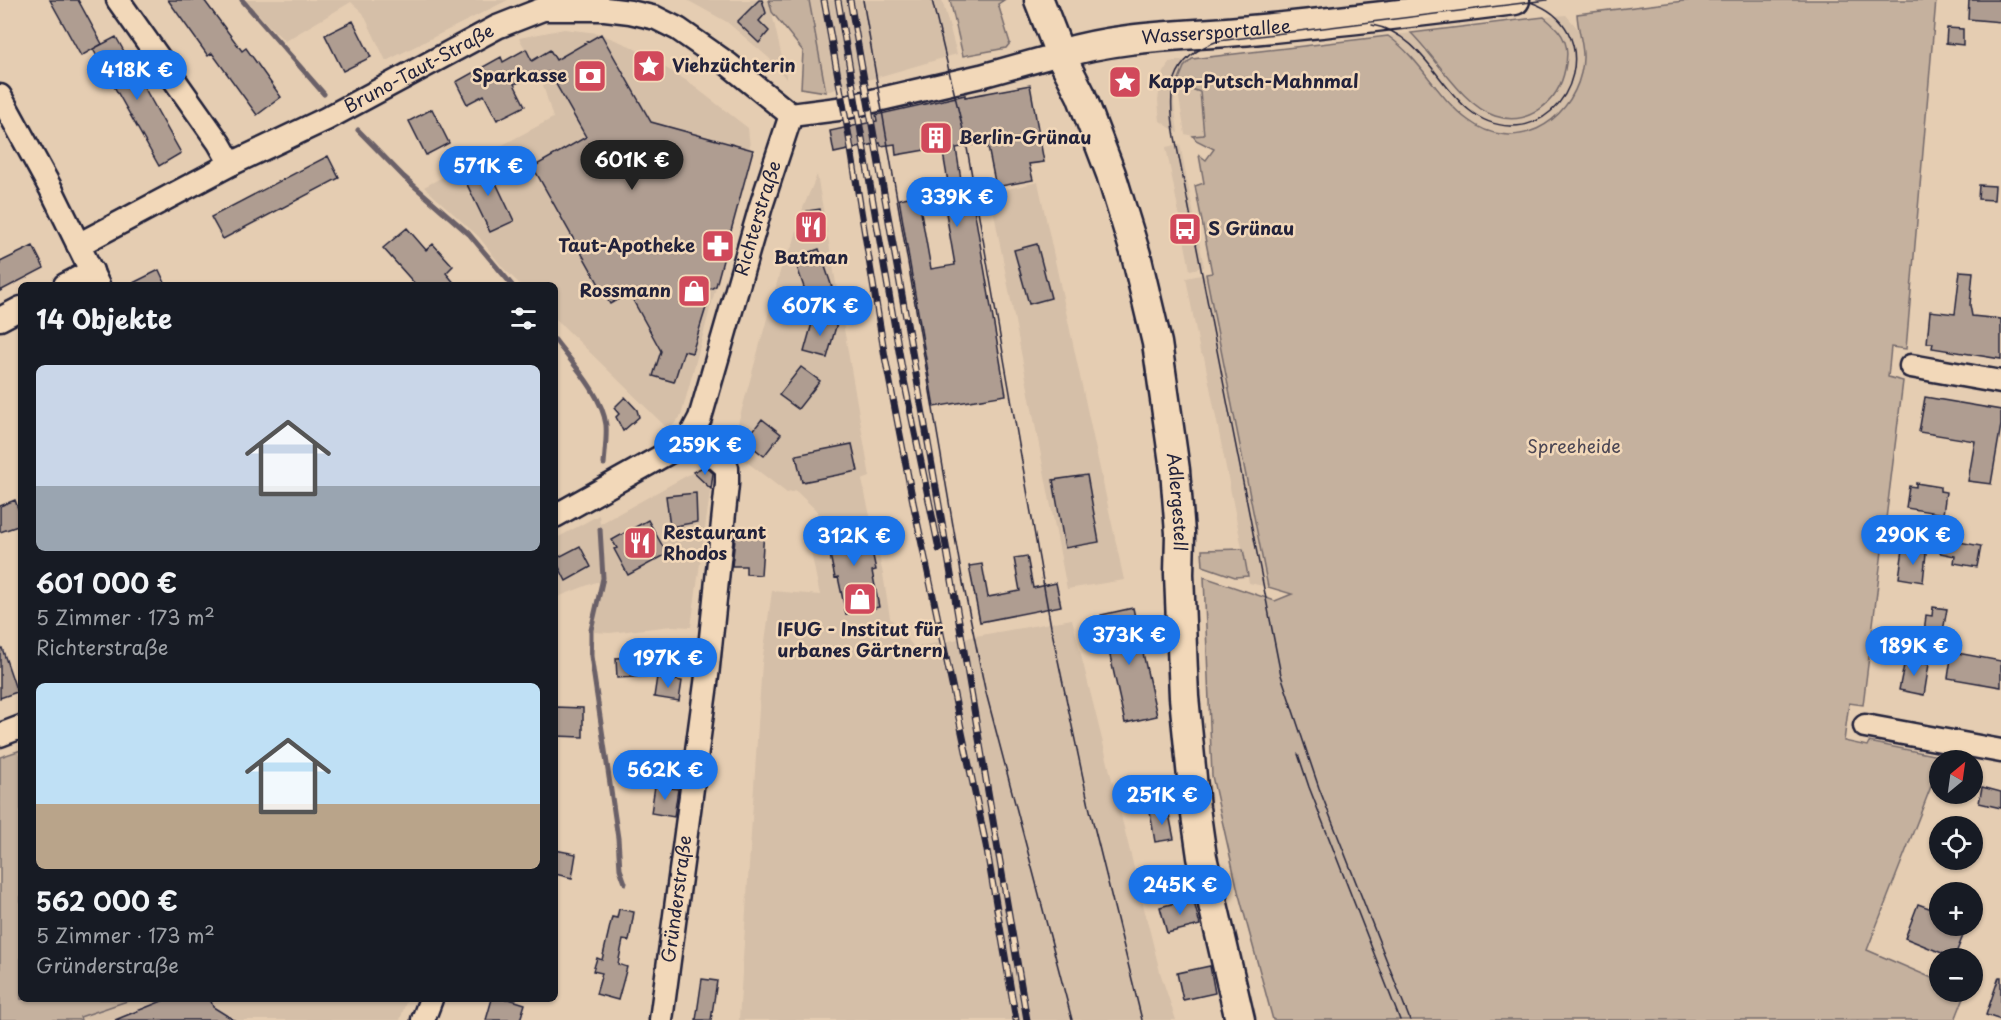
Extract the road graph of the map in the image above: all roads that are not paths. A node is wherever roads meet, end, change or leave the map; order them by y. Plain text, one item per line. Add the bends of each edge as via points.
1 (118, 0) edge
2 (1039, 0) edge
3 (1515, 0) edge
4 (1440, 5) edge
5 (1060, 54) junction
6 (2, 103) edge
7 (792, 115) junction
8 (231, 164) junction
9 (78, 244) junction
10 (95, 278) edge
11 (78, 282) edge
12 (18, 310) edge
13 (0, 319) edge
14 (1911, 366) dead end
15 (2001, 382) edge
16 (691, 435) junction
17 (558, 514) edge
18 (1865, 726) dead end
19 (18, 728) edge
20 (0, 735) edge
21 (2001, 751) edge
22 (430, 1002) edge
23 (423, 1020) edge
24 (661, 1020) edge
25 (1240, 1020) edge

1 - 8 street
2 - 5 main road, Adlergestell
3 - 4 main road, Wassersportallee
4 - 5 main road, Wassersportallee via 1112,42
5 - 7 street via 838,109
5 - 25 main road, Adlergestell via 1081,95 1111,174 1157,343 1175,470 1184,697 1195,808 1202,857
6 - 9 street
7 - 8 street, Bruno-Taut-Straße via 707,49 656,18 605,9 543,9 497,27 326,119
7 - 16 street, Richterstraße via 700,418
8 - 9 street, Bruno-Taut-Straße
9 - 10 street
10 - 11 street
12 - 13 street
14 - 15 street
16 - 17 street, Richterstraße via 682,445
16 - 24 street, Gründerstraße via 727,468 727,484
18 - 21 street
19 - 20 street
22 - 23 street

